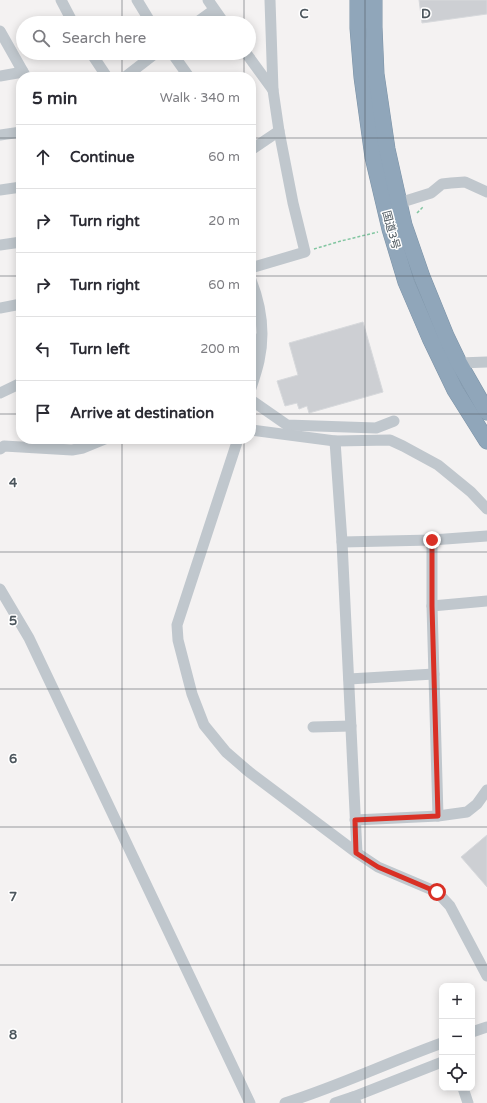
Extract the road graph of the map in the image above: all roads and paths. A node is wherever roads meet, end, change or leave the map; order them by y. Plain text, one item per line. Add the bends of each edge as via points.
1 (61, 0) edge
2 (137, 0) edge
3 (208, 0) edge
4 (270, 0) edge
5 (358, 0) edge
6 (374, 0) edge
7 (214, 10) junction
8 (69, 16) edge
9 (147, 16) edge
10 (206, 16) edge
11 (219, 16) edge
12 (0, 31) edge
13 (96, 60) edge
14 (147, 60) edge
15 (177, 60) edge
16 (251, 60) edge
17 (22, 72) edge
18 (104, 72) edge
19 (131, 72) edge
20 (185, 72) edge
21 (16, 75) edge
22 (0, 76) edge
23 (273, 90) junction
24 (279, 131) junction
25 (16, 133) edge
26 (0, 135) edge
27 (256, 147) edge
28 (16, 187) edge
29 (0, 190) edge
30 (487, 192) edge
31 (399, 203) junction
32 (390, 230) junction
33 (16, 243) edge
34 (0, 245) edge
35 (305, 252) junction
36 (256, 267) edge
37 (256, 296) edge
38 (16, 305) edge
39 (0, 308) edge
40 (256, 339) edge
41 (487, 362) edge
42 (459, 363) junction
43 (256, 370) edge
44 (16, 385) edge
45 (0, 393) edge
46 (256, 403) edge
47 (487, 412) edge
48 (394, 421) dead end
49 (256, 431) edge
50 (335, 441) junction
51 (487, 441) edge
52 (93, 444) edge
53 (236, 444) edge
54 (0, 449) edge
55 (487, 508) edge
56 (487, 536) edge
57 (432, 540) junction
58 (342, 542) junction
59 (0, 589) edge
60 (487, 601) edge
61 (432, 606) junction
62 (434, 674) junction
63 (349, 679) junction
64 (351, 726) junction
65 (313, 727) dead end
66 (487, 790) edge
67 (438, 816) junction
68 (355, 820) junction
69 (356, 853) junction
70 (487, 976) edge
71 (487, 1027) edge
72 (475, 1031) edge
73 (439, 1044) edge
74 (407, 1056) junction
75 (439, 1063) edge
76 (415, 1072) junction
77 (464, 1091) edge
78 (313, 1099) edge
79 (354, 1100) edge
80 (250, 1103) edge
81 (285, 1103) edge
82 (335, 1103) edge
83 (468, 1103) edge

1 - 8 street
2 - 9 street
3 - 7 street
4 - 23 street
5 - 32 highway, 国道3号 via 362,77 373,157
6 - 31 highway, 国道3号 via 376,74 387,149
7 - 10 street
7 - 11 street
12 - 17 street
13 - 18 street
14 - 19 street
15 - 20 street
16 - 23 street
21 - 22 street
23 - 24 street
24 - 27 street
24 - 35 street
25 - 26 street
28 - 29 street
30 - 31 street via 465,182 442,184 431,193
31 - 42 highway, 国道3号 via 422,277
32 - 35 path
32 - 51 highway, 国道3号 via 406,282 430,338 455,390
33 - 34 street
35 - 36 street
37 - 40 street via 260,312
38 - 39 street
40 - 43 street via 259,360
41 - 42 street
42 - 47 highway, 国道3号
44 - 45 street
46 - 48 street via 287,425 376,428
49 - 50 street
50 - 55 street via 390,440 438,465
50 - 58 street
52 - 54 street via 72,450 8,446
53 - 69 street via 177,625 178,640 192,694 204,725 226,752
56 - 57 street
57 - 58 street
57 - 61 street
58 - 63 street
59 - 80 street via 29,638
60 - 61 street
61 - 62 street
62 - 63 street
62 - 67 street
63 - 64 street
64 - 65 street
64 - 68 street
66 - 67 street via 477,804 467,812
67 - 68 street
68 - 69 street
69 - 70 street via 378,867 437,892 450,906
71 - 72 street
73 - 74 street
74 - 76 street
74 - 78 street
75 - 76 street
76 - 79 street
77 - 83 street
78 - 81 street
79 - 82 street

